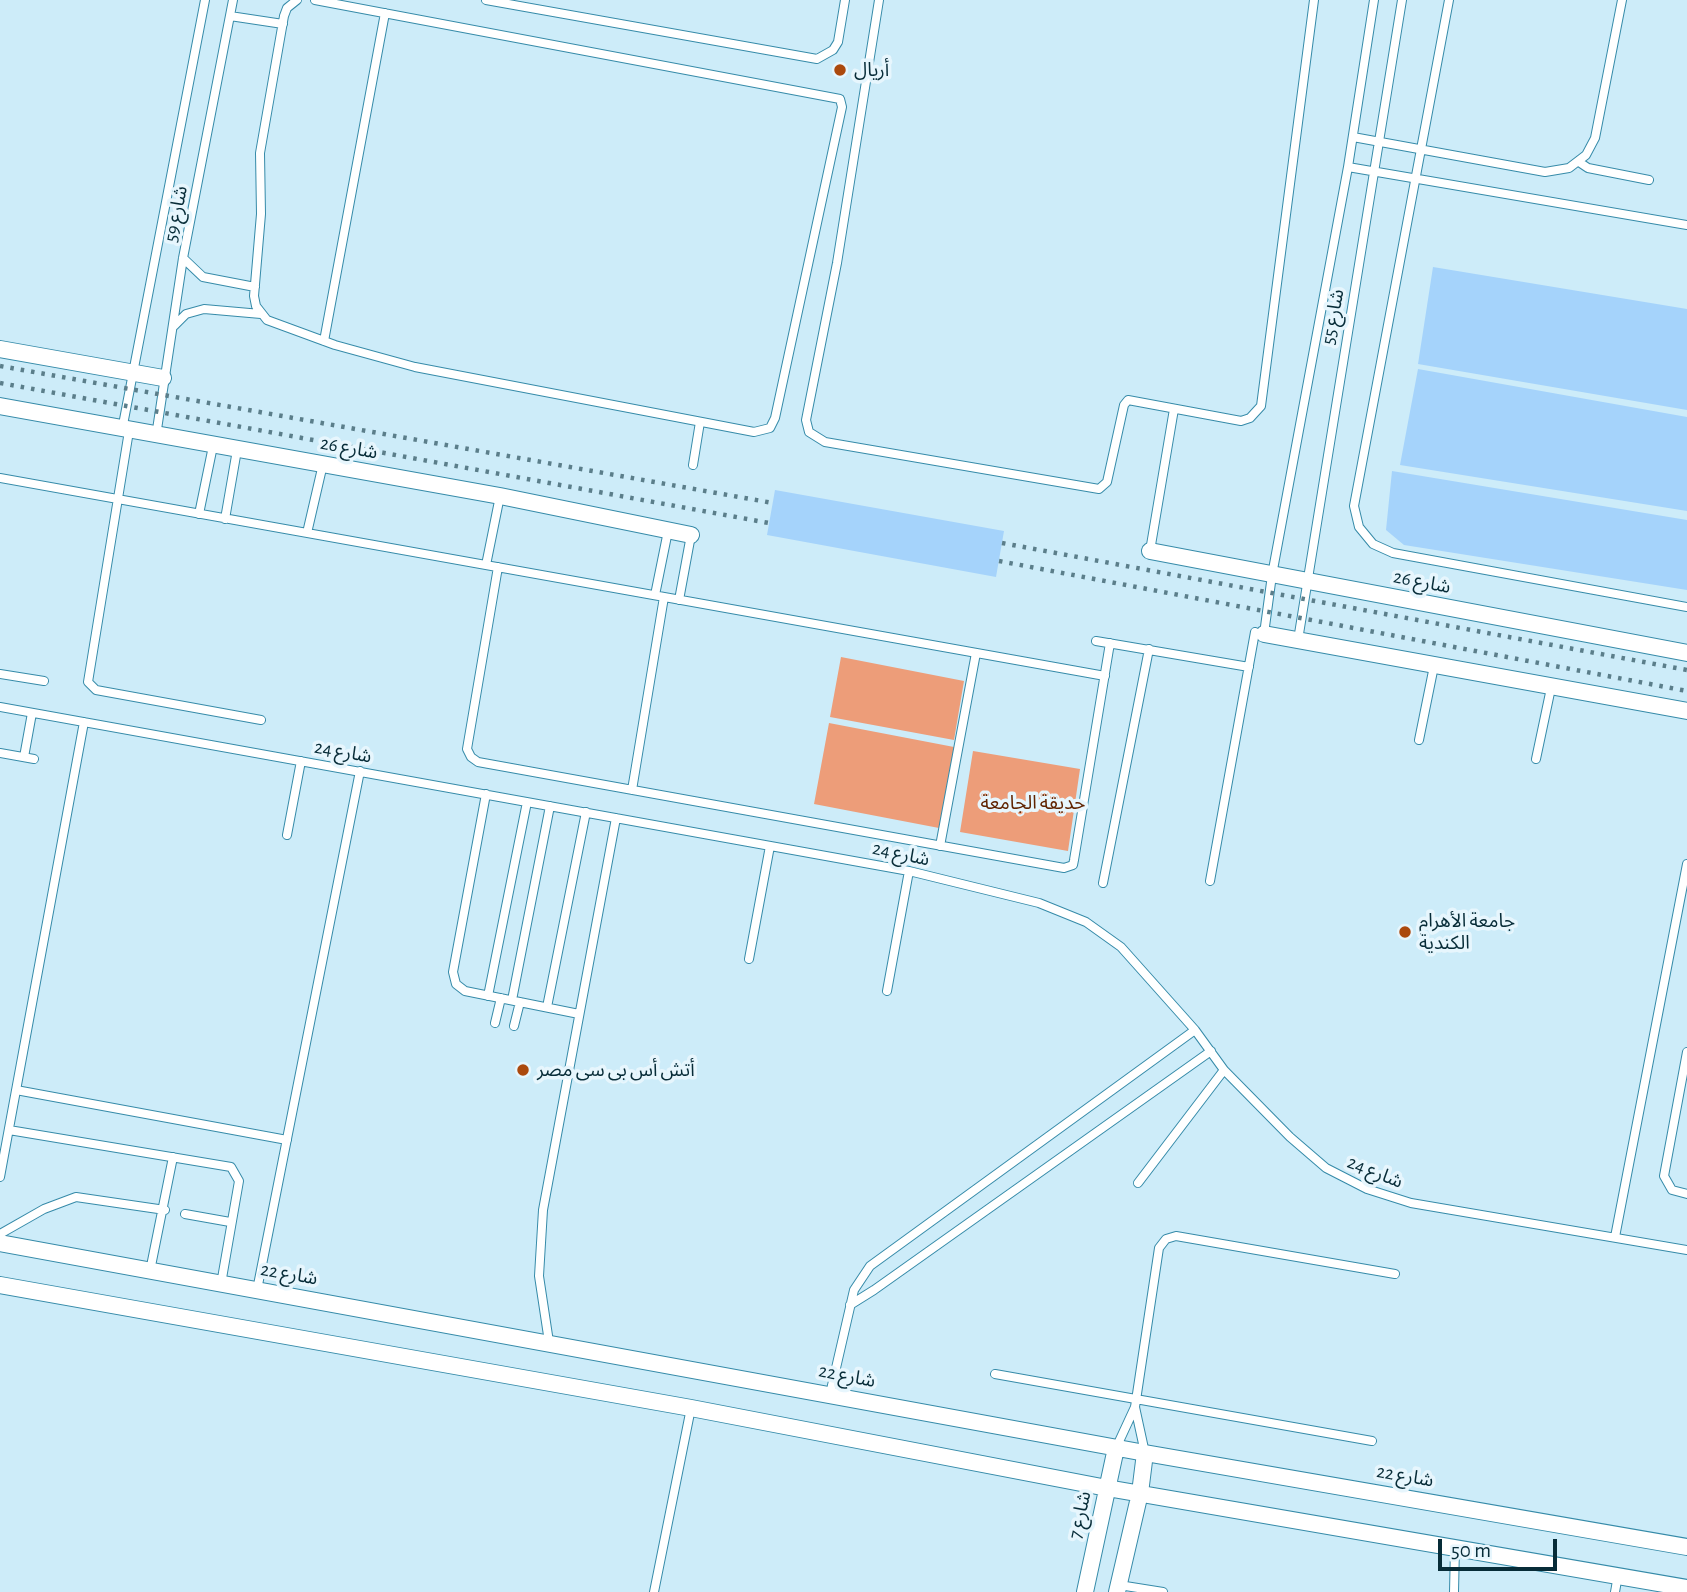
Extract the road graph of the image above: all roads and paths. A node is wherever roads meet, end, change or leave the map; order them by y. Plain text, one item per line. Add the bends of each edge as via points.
1 (205, 0) edge
2 (233, 0) edge
3 (297, 0) edge
4 (315, 0) edge
5 (486, 0) edge
6 (845, 0) edge
7 (879, 0) edge
8 (1314, 0) edge
9 (1374, 0) edge
10 (1402, 0) edge
11 (1449, 0) edge
12 (1622, 0) edge
13 (385, 13) junction
14 (230, 16) junction
15 (283, 24) junction
16 (1353, 137) junction
17 (1378, 142) junction
18 (1421, 149) junction
19 (1579, 162) junction
20 (1348, 167) junction
21 (1374, 172) junction
22 (1415, 179) junction
23 (1649, 180) dead end
24 (1687, 225) edge
25 (183, 258) junction
26 (255, 287) junction
27 (261, 314) junction
28 (172, 329) junction
29 (324, 341) junction
30 (0, 349) edge
31 (131, 373) junction
32 (163, 378) junction
33 (0, 406) edge
34 (1174, 409) junction
35 (700, 422) junction
36 (126, 430) junction
37 (156, 436) junction
38 (214, 446) junction
39 (237, 450) junction
40 (323, 464) junction
41 (693, 465) dead end
42 (0, 478) edge
43 (500, 496) junction
44 (117, 499) junction
45 (199, 514) junction
46 (225, 519) junction
47 (668, 531) junction
48 (307, 533) junction
49 (691, 535) joint
50 (1150, 551) joint
51 (486, 565) junction
52 (498, 568) junction
53 (1272, 575) junction
54 (1306, 581) junction
55 (659, 596) junction
56 (679, 600) junction
57 (1687, 607) edge
58 (1260, 633) junction
59 (1298, 640) junction
60 (1096, 641) dead end
61 (1110, 643) junction
62 (1150, 649) junction
63 (976, 653) junction
64 (1687, 653) edge
65 (1434, 666) junction
66 (1249, 667) junction
67 (0, 674) edge
68 (1105, 676) junction
69 (44, 681) dead end
70 (1551, 688) junction
71 (0, 707) edge
72 (1687, 711) edge
73 (33, 713) junction
74 (261, 720) dead end
75 (84, 722) junction
76 (1419, 740) dead end
77 (0, 753) edge
78 (24, 757) junction
79 (34, 759) dead end
80 (1536, 759) dead end
81 (300, 761) junction
82 (360, 772) junction
83 (632, 790) junction
84 (486, 794) junction
85 (527, 802) junction
86 (551, 806) junction
87 (586, 812) junction
88 (617, 818) junction
89 (287, 835) dead end
90 (770, 846) junction
91 (940, 846) junction
92 (1687, 864) edge
93 (909, 871) junction
94 (1210, 881) dead end
95 (1103, 883) dead end
96 (749, 959) dead end
97 (887, 991) dead end
98 (488, 996) junction
99 (501, 998) junction
100 (516, 1001) junction
101 (547, 1007) junction
102 (579, 1014) junction
103 (495, 1023) dead end
104 (514, 1026) dead end
105 (1195, 1030) junction
106 (1211, 1051) junction
107 (1687, 1052) edge
108 (1224, 1070) junction
109 (16, 1090) junction
110 (9, 1130) junction
111 (287, 1140) junction
112 (173, 1157) junction
113 (0, 1177) edge
114 (1138, 1183) dead end
115 (1687, 1194) edge
116 (165, 1210) junction
117 (185, 1214) dead end
118 (230, 1222) junction
119 (0, 1234) edge
120 (1615, 1237) junction
121 (0, 1243) edge
122 (1687, 1250) edge
123 (150, 1271) junction
124 (1395, 1274) dead end
125 (0, 1285) edge
126 (221, 1285) junction
127 (257, 1290) junction
128 (850, 1304) junction
129 (549, 1342) junction
130 (995, 1374) dead end
131 (830, 1394) junction
132 (1136, 1403) junction
133 (691, 1408) junction
134 (1372, 1441) dead end
135 (1116, 1448) junction
136 (1145, 1453) junction
137 (1107, 1488) junction
138 (1140, 1493) junction
139 (1455, 1547) junction
140 (1687, 1547) edge
141 (1618, 1575) junction
142 (1118, 1588) edge
143 (1687, 1588) edge
144 (654, 1592) edge
145 (1085, 1592) edge
146 (1163, 1592) edge
147 (1454, 1592) edge
148 (1615, 1592) edge

1 - 31 lane, شارع 59
2 - 14 lane, شارع 59
3 - 15 lane via 287,8
4 - 13 lane
5 - 6 lane via 817,59 838,42
7 - 34 lane via 837,263 806,420 809,432 825,442 1099,489 1107,482 1125,402
8 - 34 lane via 1261,405 1241,421
9 - 16 lane, شارع 55
10 - 17 lane, شارع 55
11 - 18 lane
12 - 19 lane via 1595,138
13 - 29 lane
13 - 35 lane via 840,99 842,107 773,424 760,433
14 - 15 lane
14 - 25 lane, شارع 59
15 - 26 lane via 260,153 262,194
16 - 17 lane
16 - 20 lane, شارع 55
17 - 18 lane
17 - 21 lane, شارع 55
18 - 19 lane via 1545,172
18 - 22 lane
19 - 23 lane via 1588,168
20 - 21 lane
20 - 53 lane, شارع 55
21 - 22 lane
21 - 54 lane, شارع 55
22 - 24 lane
22 - 57 lane via 1354,506 1365,537 1393,553
25 - 26 lane via 195,272 212,280
25 - 28 lane, شارع 59
26 - 27 lane
27 - 28 lane via 195,310
27 - 29 lane via 275,324
28 - 32 lane, شارع 59
29 - 35 lane via 415,367
30 - 31 street
31 - 32 street
31 - 36 lane, شارع 59
32 - 37 lane, شارع 59
33 - 36 street, شارع 26
34 - 50 lane
35 - 41 lane
36 - 37 street, شارع 26
36 - 44 lane, شارع 59
37 - 38 street, شارع 26
38 - 39 street, شارع 26
38 - 45 lane
39 - 40 street, شارع 26
39 - 46 lane
40 - 43 street, شارع 26
40 - 48 lane
42 - 44 lane
43 - 47 street, شارع 26
43 - 51 lane
44 - 45 lane
44 - 74 lane, شارع 59 via 91,687
45 - 46 lane
46 - 48 lane
47 - 49 street, شارع 26
47 - 55 lane
48 - 51 lane
49 - 56 lane
50 - 53 street, شارع 26
51 - 52 lane
52 - 55 lane
52 - 83 lane via 468,740 471,757
53 - 54 street, شارع 26
53 - 58 lane, شارع 55
54 - 59 lane, شارع 55
54 - 64 street, شارع 26
55 - 56 lane
55 - 83 lane
56 - 63 lane
58 - 59 street
58 - 66 lane, شارع 55
59 - 65 street
60 - 61 lane
61 - 62 lane
61 - 68 lane
62 - 66 lane
62 - 95 lane
63 - 68 lane
63 - 91 lane
65 - 70 street
65 - 76 lane
66 - 94 lane, شارع 55
67 - 69 lane
68 - 91 lane via 1073,865 1064,868
70 - 72 street
70 - 80 lane
71 - 73 lane, شارع 24
73 - 75 lane, شارع 24
73 - 78 lane
75 - 81 lane, شارع 24
75 - 109 lane
77 - 78 lane
78 - 79 lane
81 - 82 lane, شارع 24
81 - 89 lane
82 - 84 lane, شارع 24
82 - 111 lane
83 - 91 lane
84 - 85 lane, شارع 24
84 - 98 lane via 453,972 460,988
85 - 86 lane, شارع 24
85 - 98 lane
86 - 87 lane, شارع 24
86 - 100 lane
87 - 88 lane, شارع 24
87 - 101 lane
88 - 90 lane, شارع 24
88 - 102 lane
90 - 93 lane, شارع 24
90 - 96 lane
92 - 120 lane
93 - 97 lane
93 - 105 lane, شارع 24 via 1040,903 1086,922 1121,947
98 - 99 lane
99 - 100 lane
99 - 103 lane
100 - 101 lane
100 - 104 lane
101 - 102 lane
102 - 129 lane via 547,1175 539,1243 541,1298
105 - 106 lane, شارع 24
105 - 128 lane via 880,1256 860,1277
106 - 108 lane, شارع 24
106 - 128 lane
107 - 115 lane via 1664,1176 1672,1190
108 - 114 lane
108 - 120 lane, شارع 24 via 1326,1168 1367,1189 1411,1203
109 - 110 lane
109 - 111 lane
110 - 112 lane
110 - 113 lane
111 - 127 lane
112 - 116 lane
112 - 118 lane via 231,1167 239,1181
116 - 119 lane via 76,1197
116 - 123 lane
117 - 118 lane
118 - 126 lane
120 - 122 lane, شارع 24
121 - 123 street, شارع 22
123 - 126 street, شارع 22
124 - 132 lane via 1171,1237 1159,1248
125 - 133 street
126 - 127 street, شارع 22
127 - 129 street, شارع 22
128 - 131 lane
129 - 131 street, شارع 22
130 - 132 lane
131 - 135 street, شارع 22
132 - 134 lane
132 - 135 lane
132 - 136 lane
133 - 137 street
133 - 144 lane
135 - 136 street, شارع 22
135 - 137 street, شارع 7
136 - 138 street
136 - 140 street, شارع 22
137 - 138 street
137 - 145 street, شارع 7
138 - 139 street
138 - 142 street
139 - 141 street
139 - 147 lane
141 - 143 street
141 - 148 lane
142 - 146 lane

